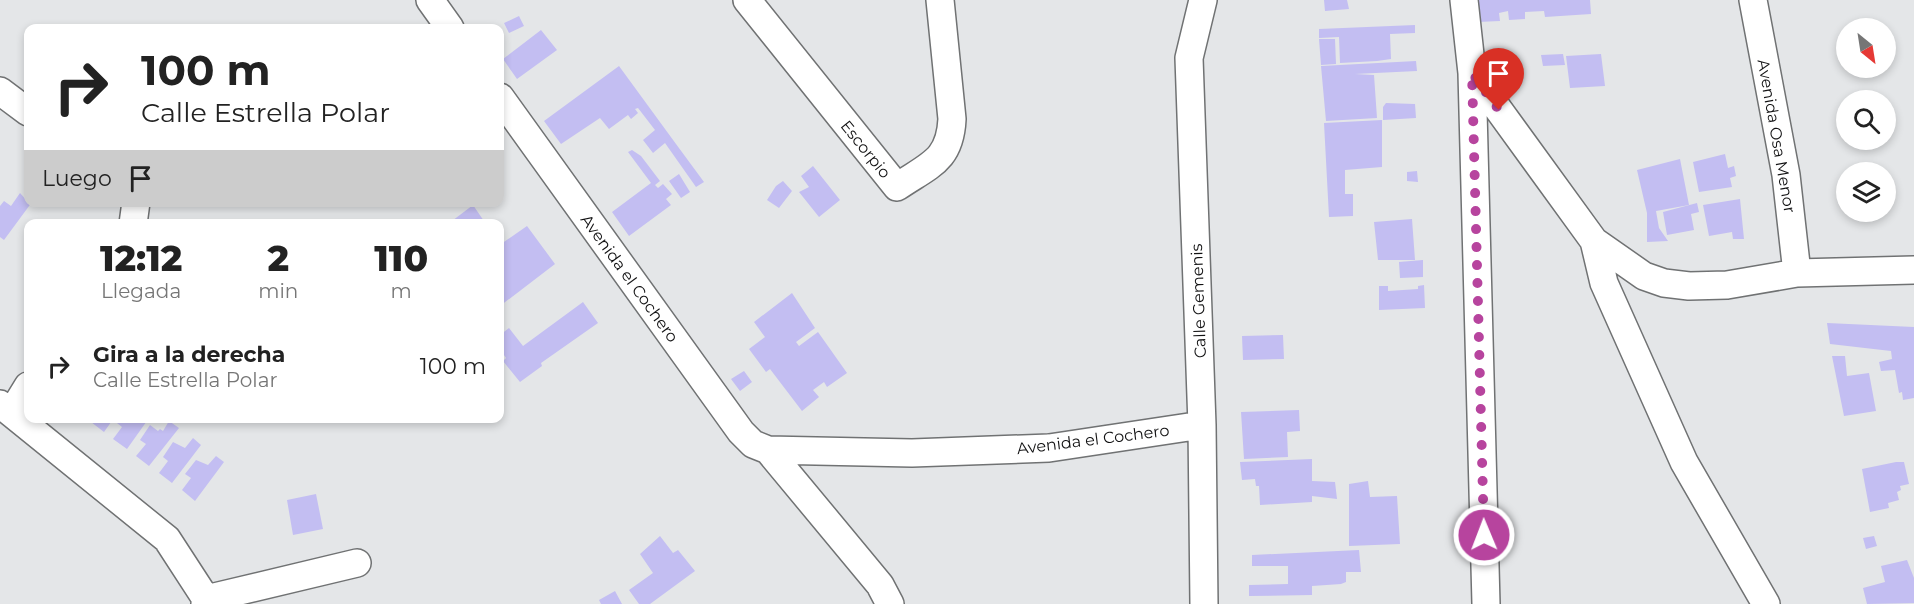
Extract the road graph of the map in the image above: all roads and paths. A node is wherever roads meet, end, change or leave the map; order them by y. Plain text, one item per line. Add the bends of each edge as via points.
1 (430, 0) edge
2 (747, 0) edge
3 (940, 0) edge
4 (1203, 0) edge
5 (1464, 0) edge
6 (1753, 0) edge
7 (447, 24) edge
8 (1472, 73) junction
9 (0, 91) edge
10 (504, 103) edge
11 (24, 109) edge
12 (1594, 241) junction
13 (1914, 270) edge
14 (1797, 273) junction
15 (24, 390) edge
16 (6, 408) edge
17 (24, 423) edge
18 (24, 423) edge
19 (1202, 426) junction
20 (768, 450) junction
21 (357, 563) dead end
22 (205, 602) edge
23 (890, 604) edge
24 (1204, 604) edge
25 (1486, 604) edge
26 (1766, 604) edge

1 - 7 street
2 - 3 street, Escorpio via 897,187 944,155 951,136
4 - 19 street, Calle Gemenis via 1190,58
5 - 8 street
6 - 14 street, Avenida Osa Menor via 1786,175
8 - 12 street
8 - 25 street
9 - 11 street
10 - 20 street, Avenida el Cochero via 741,432 753,444
12 - 14 street via 1644,276 1664,283 1727,285
12 - 26 street via 1604,283 1684,462
13 - 14 street
15 - 16 street
16 - 17 street
18 - 22 street via 166,539
19 - 20 street, Avenida el Cochero via 1049,448 912,453
19 - 24 street, Calle Gemenis
20 - 23 street, Avenida el Cochero via 880,585
21 - 22 street

